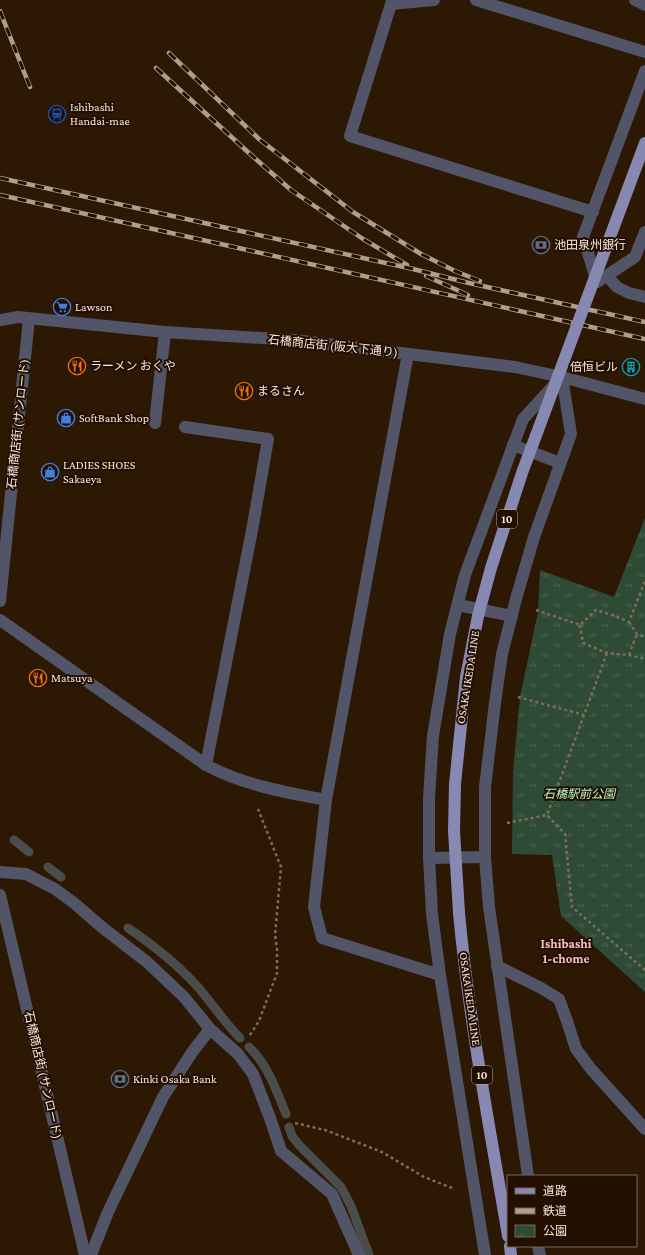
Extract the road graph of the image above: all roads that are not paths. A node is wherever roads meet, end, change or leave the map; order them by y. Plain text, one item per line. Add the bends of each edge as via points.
1 (434, 0) edge
2 (476, 0) edge
3 (635, 0) edge
4 (645, 5) edge
5 (645, 52) edge
6 (645, 71) edge
7 (645, 143) edge
8 (593, 212) junction
9 (645, 232) edge
10 (602, 279) junction
11 (645, 297) edge
12 (23, 318) junction
13 (0, 320) edge
14 (165, 332) junction
15 (408, 354) junction
16 (562, 377) junction
17 (645, 399) edge
18 (155, 423) dead end
19 (184, 428) dead end
20 (513, 445) junction
21 (560, 463) junction
22 (0, 601) edge
23 (458, 605) junction
24 (512, 616) junction
25 (0, 620) edge
26 (206, 765) junction
27 (326, 800) junction
28 (486, 857) junction
29 (429, 858) junction
30 (0, 872) edge
31 (0, 895) edge
32 (497, 966) junction
33 (440, 975) junction
34 (210, 1029) junction
35 (645, 1129) edge
36 (528, 1175) edge
37 (507, 1230) edge
38 (85, 1255) edge
39 (91, 1255) edge
40 (359, 1255) edge
41 (485, 1255) edge

1 - 8 street via 391,4 350,136
2 - 5 street
3 - 4 street
6 - 8 street
7 - 37 main road, OSAKA IKEDA LINE / 10, bridge via 522,473 491,568 466,677 455,784 454,831 460,913 470,1005
8 - 10 street via 583,237
9 - 10 street via 635,257
10 - 11 street via 617,288
10 - 16 street
12 - 13 street, 石橋商店街 (阪大下通り)
12 - 14 street, 石橋商店街 (阪大下通り)
12 - 22 street, 石橋商店街 (サンロード)
14 - 15 street, 石橋商店街 (阪大下通り) via 294,340
14 - 18 street
15 - 16 street, 石橋商店街 (阪大下通り) via 515,367
15 - 27 street
16 - 17 street, 石橋商店街 (阪大下通り)
16 - 20 street via 523,418
16 - 21 street via 571,434
19 - 26 street via 268,439
20 - 21 street
20 - 23 street via 465,574
21 - 24 street via 534,537
23 - 24 street
23 - 29 street via 450,634 432,736
24 - 28 street via 502,654 486,780
25 - 26 street
26 - 27 street via 246,783
27 - 33 street via 314,907 322,938
28 - 29 street
28 - 32 street via 489,907
29 - 33 street via 432,914
30 - 34 street via 26,874 55,889 74,903 147,962 184,997
31 - 38 street, 石橋商店街 (サンロード)
32 - 35 street via 559,999 576,1049 590,1069
32 - 36 street
33 - 41 street
34 - 39 street via 163,1097 108,1212
34 - 40 street via 238,1054 253,1074 280,1151 332,1194

